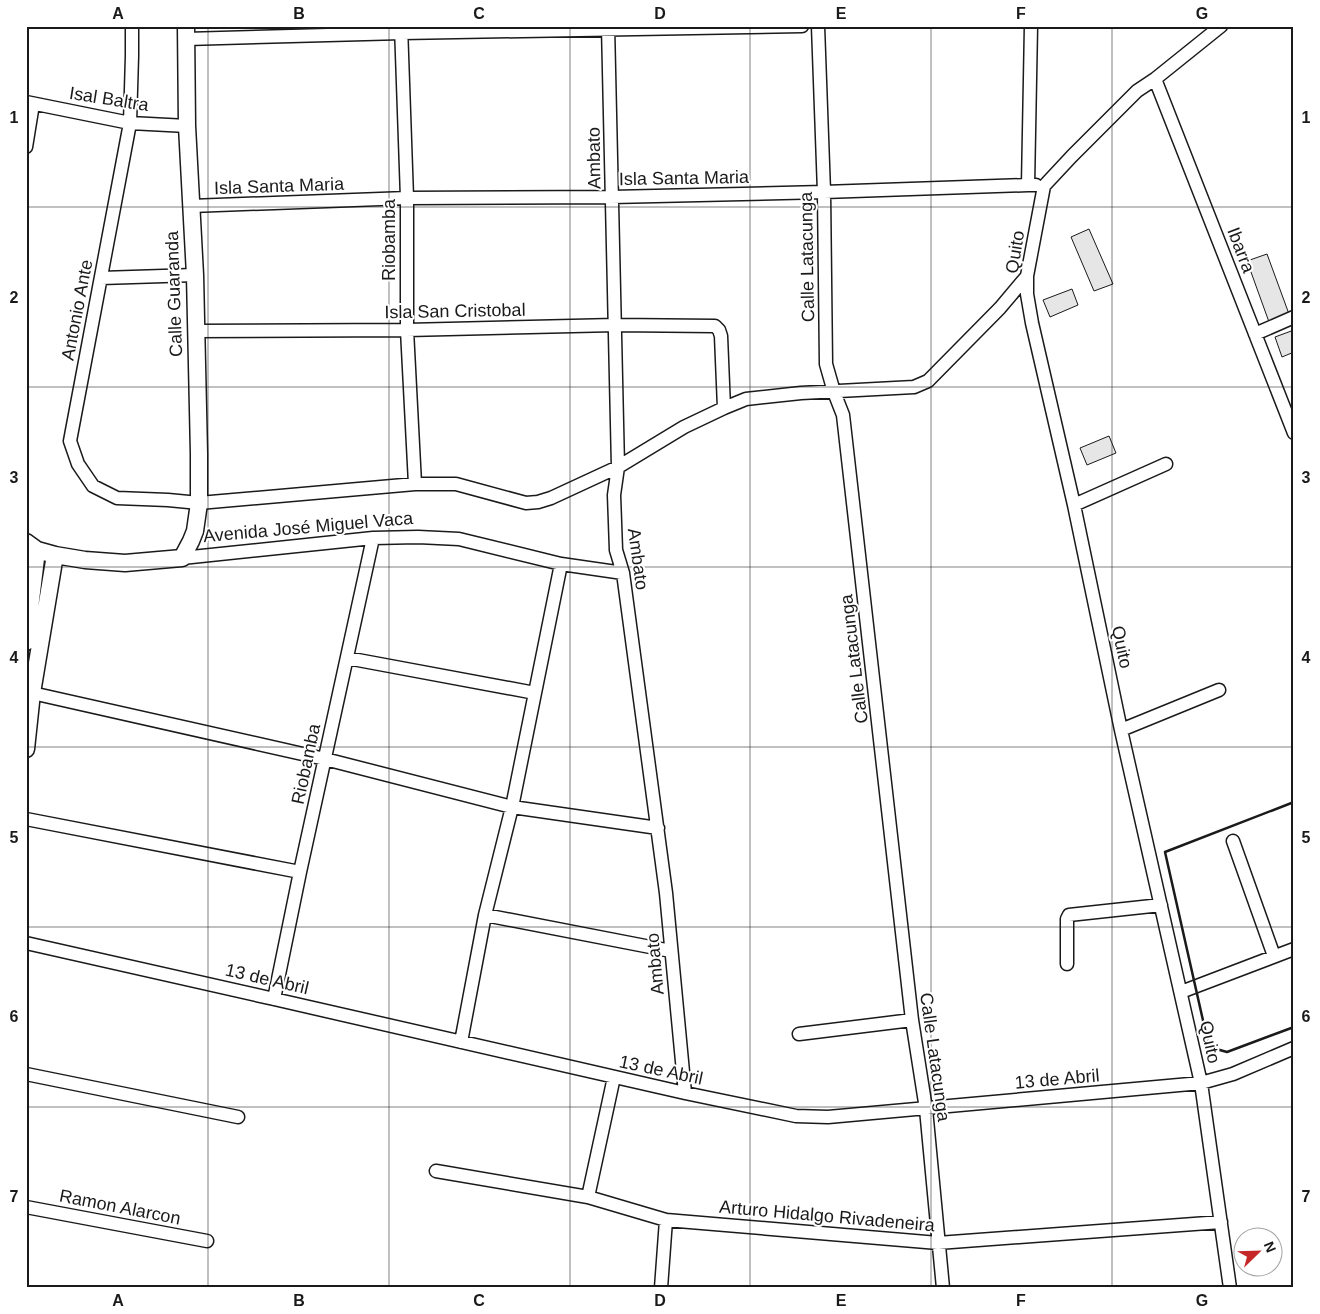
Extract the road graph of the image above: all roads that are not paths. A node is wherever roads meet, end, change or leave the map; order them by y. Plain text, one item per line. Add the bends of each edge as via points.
1 (132, 26) edge
2 (802, 26) edge
3 (818, 26) edge
4 (1031, 26) edge
5 (1221, 26) edge
6 (608, 28) edge
7 (402, 30) edge
8 (186, 33) edge
9 (1155, 79) junction
10 (30, 103) edge
11 (130, 123) junction
12 (188, 126) junction
13 (26, 147) edge
14 (1028, 185) junction
15 (1044, 186) junction
16 (824, 192) junction
17 (612, 197) junction
18 (407, 198) junction
19 (191, 206) junction
20 (195, 275) junction
21 (1027, 276) junction
22 (101, 278) junction
23 (1294, 318) edge
24 (615, 325) junction
25 (407, 330) junction
26 (196, 331) junction
27 (1255, 334) junction
28 (834, 392) junction
29 (724, 408) junction
30 (1294, 433) edge
31 (1166, 464) dead end
32 (618, 467) junction
33 (415, 484) junction
34 (199, 503) junction
35 (1074, 505) junction
36 (373, 538) junction
37 (32, 546) edge
38 (55, 555) junction
39 (182, 558) junction
40 (561, 564) junction
41 (623, 573) junction
42 (26, 642) edge
43 (347, 658) junction
44 (1219, 690) dead end
45 (32, 693) junction
46 (535, 693) junction
47 (1121, 730) junction
48 (26, 749) edge
49 (325, 759) junction
50 (512, 807) junction
51 (26, 819) edge
52 (658, 828) junction
53 (1234, 841) dead end
54 (300, 872) junction
55 (1161, 905) junction
56 (486, 915) junction
57 (26, 943) edge
58 (1294, 949) edge
59 (672, 951) junction
60 (1274, 956) junction
61 (1068, 964) dead end
62 (1181, 992) junction
63 (274, 999) junction
64 (912, 1020) junction
65 (799, 1034) dead end
66 (461, 1042) junction
67 (1294, 1048) edge
68 (26, 1074) edge
69 (614, 1077) junction
70 (1201, 1083) junction
71 (685, 1093) junction
72 (926, 1109) junction
73 (238, 1117) dead end
74 (436, 1171) dead end
75 (588, 1197) junction
76 (26, 1207) edge
77 (666, 1220) junction
78 (1221, 1222) junction
79 (207, 1241) dead end
80 (938, 1243) junction
81 (661, 1288) edge
82 (943, 1288) edge
83 (1230, 1288) edge

1 - 11 street, Antonio Ante
2 - 6 street
3 - 16 street, Calle Latacunga
4 - 14 street
5 - 9 street
6 - 7 street
6 - 17 street, Ambato
7 - 8 street
7 - 18 street, Riobamba
8 - 12 street, Calle Guaranda
9 - 15 street via 1138,91
9 - 27 street, Ibarra
10 - 11 street, Isal Baltra
10 - 13 street
11 - 12 street, Isal Baltra
11 - 22 street, Antonio Ante
12 - 19 street, Calle Guaranda
14 - 15 street
14 - 16 street, Isla Santa Maria
15 - 21 street, Quito
16 - 17 street, Isla Santa Maria
16 - 28 street, Calle Latacunga via 826,364
17 - 18 street, Isla Santa Maria
17 - 24 street, Ambato
18 - 19 street, Isla Santa Maria
18 - 25 street, Riobamba
19 - 20 street, Calle Guaranda
20 - 22 street
20 - 26 street, Calle Guaranda
21 - 28 street, Antonio Ante via 928,381 914,387
21 - 35 street, Quito via 1032,323
22 - 34 street, Antonio Ante via 70,441 78,464 93,486 117,498
23 - 27 street
24 - 25 street, Isla San Cristobal
24 - 29 street, Isla San Cristobal via 714,326 721,336
24 - 32 street, Ambato
25 - 26 street, Isla San Cristobal
25 - 33 street, Riobamba
26 - 34 street, Calle Guaranda
27 - 30 street, Ibarra
28 - 29 street, Antonio Ante via 746,399
28 - 64 street, Calle Latacunga via 843,415
29 - 32 street, Antonio Ante via 684,427
31 - 35 street
32 - 33 street, Antonio Ante via 538,502 526,503 456,484
32 - 41 street, Ambato via 614,495 616,550
33 - 34 street, Antonio Ante
34 - 39 street, Calle Guaranda via 191,541
35 - 47 street, Quito
36 - 39 street, Avenida José Miguel Vaca
36 - 40 street, Avenida José Miguel Vaca via 459,538
36 - 43 street, Riobamba
37 - 38 street, Avenida José Miguel Vaca
37 - 42 street
38 - 39 street, Avenida José Miguel Vaca via 125,562
38 - 45 street
40 - 41 street, Avenida José Miguel Vaca
40 - 46 street
41 - 52 street, Ambato
43 - 46 street
43 - 49 street, Riobamba
44 - 47 street
45 - 48 street
45 - 49 street
46 - 50 street
47 - 55 street, Quito
49 - 50 street
49 - 54 street, Riobamba
50 - 52 street
50 - 56 street
51 - 54 street
52 - 59 street, Ambato
53 - 60 street
54 - 63 street, Riobamba
55 - 61 street via 1070,915 1067,919
55 - 62 street, Quito
56 - 59 street
56 - 66 street
57 - 63 street, 13 de Abril
58 - 60 street
59 - 71 street, Ambato
60 - 62 street
62 - 70 street, Quito
63 - 66 street, 13 de Abril
64 - 65 street
64 - 72 street, Calle Latacunga
66 - 69 street, 13 de Abril
67 - 70 street, 13 de Abril via 1233,1074
68 - 73 street
69 - 71 street, 13 de Abril
69 - 75 street
70 - 72 street, 13 de Abril
70 - 78 street, Quito
71 - 72 street, 13 de Abril via 796,1116 828,1118
72 - 80 street, Calle Latacunga
74 - 75 street, Arturo Hidalgo Rivadeneira
75 - 77 street, Arturo Hidalgo Rivadeneira
76 - 79 street, Ramon Alarcon
77 - 80 street, Arturo Hidalgo Rivadeneira
77 - 81 street
78 - 80 street, Arturo Hidalgo Rivadeneira
78 - 83 street, Quito
80 - 82 street, Calle Latacunga

